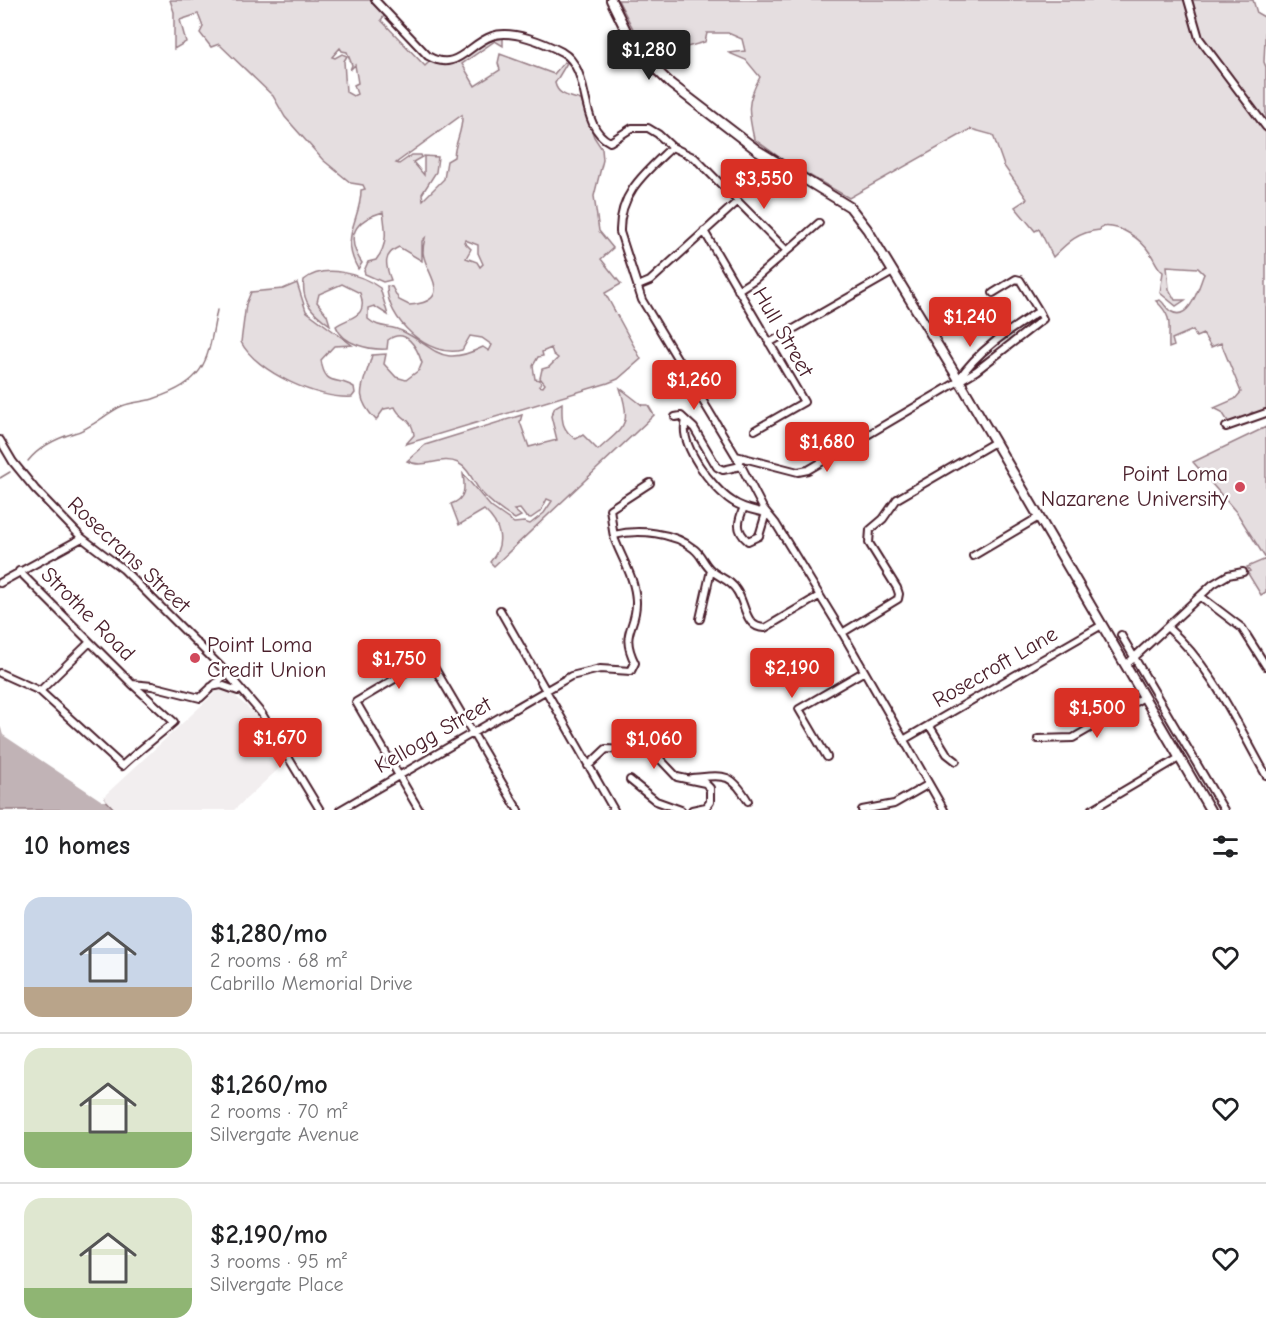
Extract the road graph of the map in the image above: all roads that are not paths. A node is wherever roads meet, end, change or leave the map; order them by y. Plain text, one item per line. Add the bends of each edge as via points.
1 (375, 0) edge
2 (612, 0) edge
3 (1188, 0) edge
4 (1266, 128) edge
5 (672, 147) junction
6 (737, 202) junction
7 (819, 223) dead end
8 (705, 231) junction
9 (787, 251) junction
10 (893, 272) junction
11 (638, 286) junction
12 (738, 290) junction
13 (993, 293) dead end
14 (1039, 311) junction
15 (770, 343) junction
16 (959, 380) junction
17 (1266, 413) edge
18 (675, 417) dead end
19 (686, 421) junction
20 (1226, 427) dead end
21 (755, 430) dead end
22 (0, 440) edge
23 (995, 442) junction
24 (736, 456) junction
25 (741, 466) junction
26 (650, 483) dead end
27 (744, 507) junction
28 (767, 513) junction
29 (1039, 517) junction
30 (614, 535) junction
31 (82, 538) junction
32 (973, 556) dead end
33 (711, 570) junction
34 (19, 571) junction
35 (1243, 572) dead end
36 (0, 583) edge
37 (819, 596) junction
38 (1200, 596) junction
39 (500, 610) dead end
40 (700, 619) dead end
41 (1102, 625) junction
42 (1167, 627) junction
43 (842, 633) junction
44 (1121, 635) dead end
45 (89, 643) junction
46 (424, 650) dead end
47 (1135, 657) junction
48 (430, 658) junction
49 (1126, 665) junction
50 (1266, 666) edge
51 (863, 672) junction
52 (0, 673) edge
53 (227, 673) junction
54 (132, 684) junction
55 (211, 687) junction
56 (40, 691) junction
57 (544, 692) junction
58 (246, 696) junction
59 (1144, 698) junction
60 (929, 725) junction
61 (474, 733) junction
62 (905, 739) junction
63 (1038, 739) dead end
64 (827, 757) dead end
65 (1179, 758) junction
66 (956, 761) dead end
67 (588, 766) junction
68 (1266, 775) edge
69 (399, 776) junction
70 (686, 779) junction
71 (630, 780) dead end
72 (929, 784) junction
73 (748, 801) dead end
74 (705, 808) edge
75 (516, 809) edge
76 (320, 810) edge
77 (340, 810) edge
78 (419, 810) edge
79 (614, 810) edge
80 (681, 810) edge
81 (692, 810) edge
82 (862, 810) edge
83 (944, 810) edge
84 (1091, 810) edge
85 (1210, 810) edge
86 (1224, 810) edge

1 - 5 street via 436,61 454,60 492,36 509,33 564,53 575,66 600,138 610,142 632,128 648,128
2 - 10 main road via 635,49 670,84 757,150 850,207
3 - 4 street via 1199,38
5 - 6 street via 695,158
5 - 11 street via 636,182 627,196 620,221
6 - 8 street
6 - 9 street
7 - 9 street
8 - 11 street via 650,281
8 - 12 street, Hull Street
9 - 12 street
10 - 15 street
10 - 16 main road
11 - 24 street via 642,300
12 - 15 street, Hull Street
13 - 14 street via 1020,280
14 - 16 street via 970,363
14 - 16 street via 1043,319
15 - 21 street, Hull Street via 804,402
16 - 23 main road
16 - 24 street via 808,470 798,472
17 - 20 street
18 - 19 street
19 - 25 street via 717,467 723,470
19 - 27 street via 688,443 696,462 731,501
22 - 31 street, Rosecrans Street via 35,489
23 - 29 main road
23 - 43 street via 897,499 870,530 869,543 899,594 898,599
24 - 25 street
25 - 28 street
26 - 30 street via 610,509
27 - 28 street
27 - 28 street via 738,522 748,540 759,536
28 - 37 street
29 - 32 street
29 - 41 main road
30 - 33 street via 648,531 683,543 693,547
30 - 57 street, Kellogg Street via 633,578 637,603 627,636 634,668 627,672 583,671
31 - 34 street
31 - 53 street, Rosecrans Street via 123,569
33 - 37 street via 737,590 751,624 758,628 765,628
33 - 40 street
34 - 36 street
34 - 45 street, Strothe Road
35 - 38 street via 1228,575
37 - 43 street
38 - 42 street
38 - 50 street via 1242,628
39 - 57 street
41 - 49 main road
41 - 60 street, Rosecroft Lane
42 - 47 street
42 - 68 street via 1204,667
43 - 51 street
44 - 47 street
45 - 54 street, Strothe Road
45 - 56 street
46 - 48 street
47 - 49 street
47 - 86 street
48 - 61 street
48 - 69 street via 356,702
49 - 59 main road
51 - 62 street
51 - 64 street via 799,709
52 - 56 street
53 - 55 street, Strothe Road
53 - 58 street, Rosecrans Street
54 - 55 street, Strothe Road via 200,698
54 - 56 street via 174,722 122,766
55 - 58 street via 232,687
57 - 61 street, Kellogg Street
57 - 67 street
58 - 76 street, Rosecrans Street
59 - 63 street via 1073,738
59 - 65 main road
60 - 62 street, Rosecroft Lane
60 - 66 street
61 - 69 street, Kellogg Street
61 - 75 street
62 - 72 street
65 - 84 street
65 - 85 main road
67 - 70 street via 606,749 641,751 653,754 677,777
67 - 79 street
69 - 77 street, Kellogg Street
69 - 78 street
70 - 73 street via 730,777
70 - 74 street via 710,788 712,795
71 - 80 street via 656,801
72 - 82 street via 894,804
72 - 83 street
74 - 81 street

